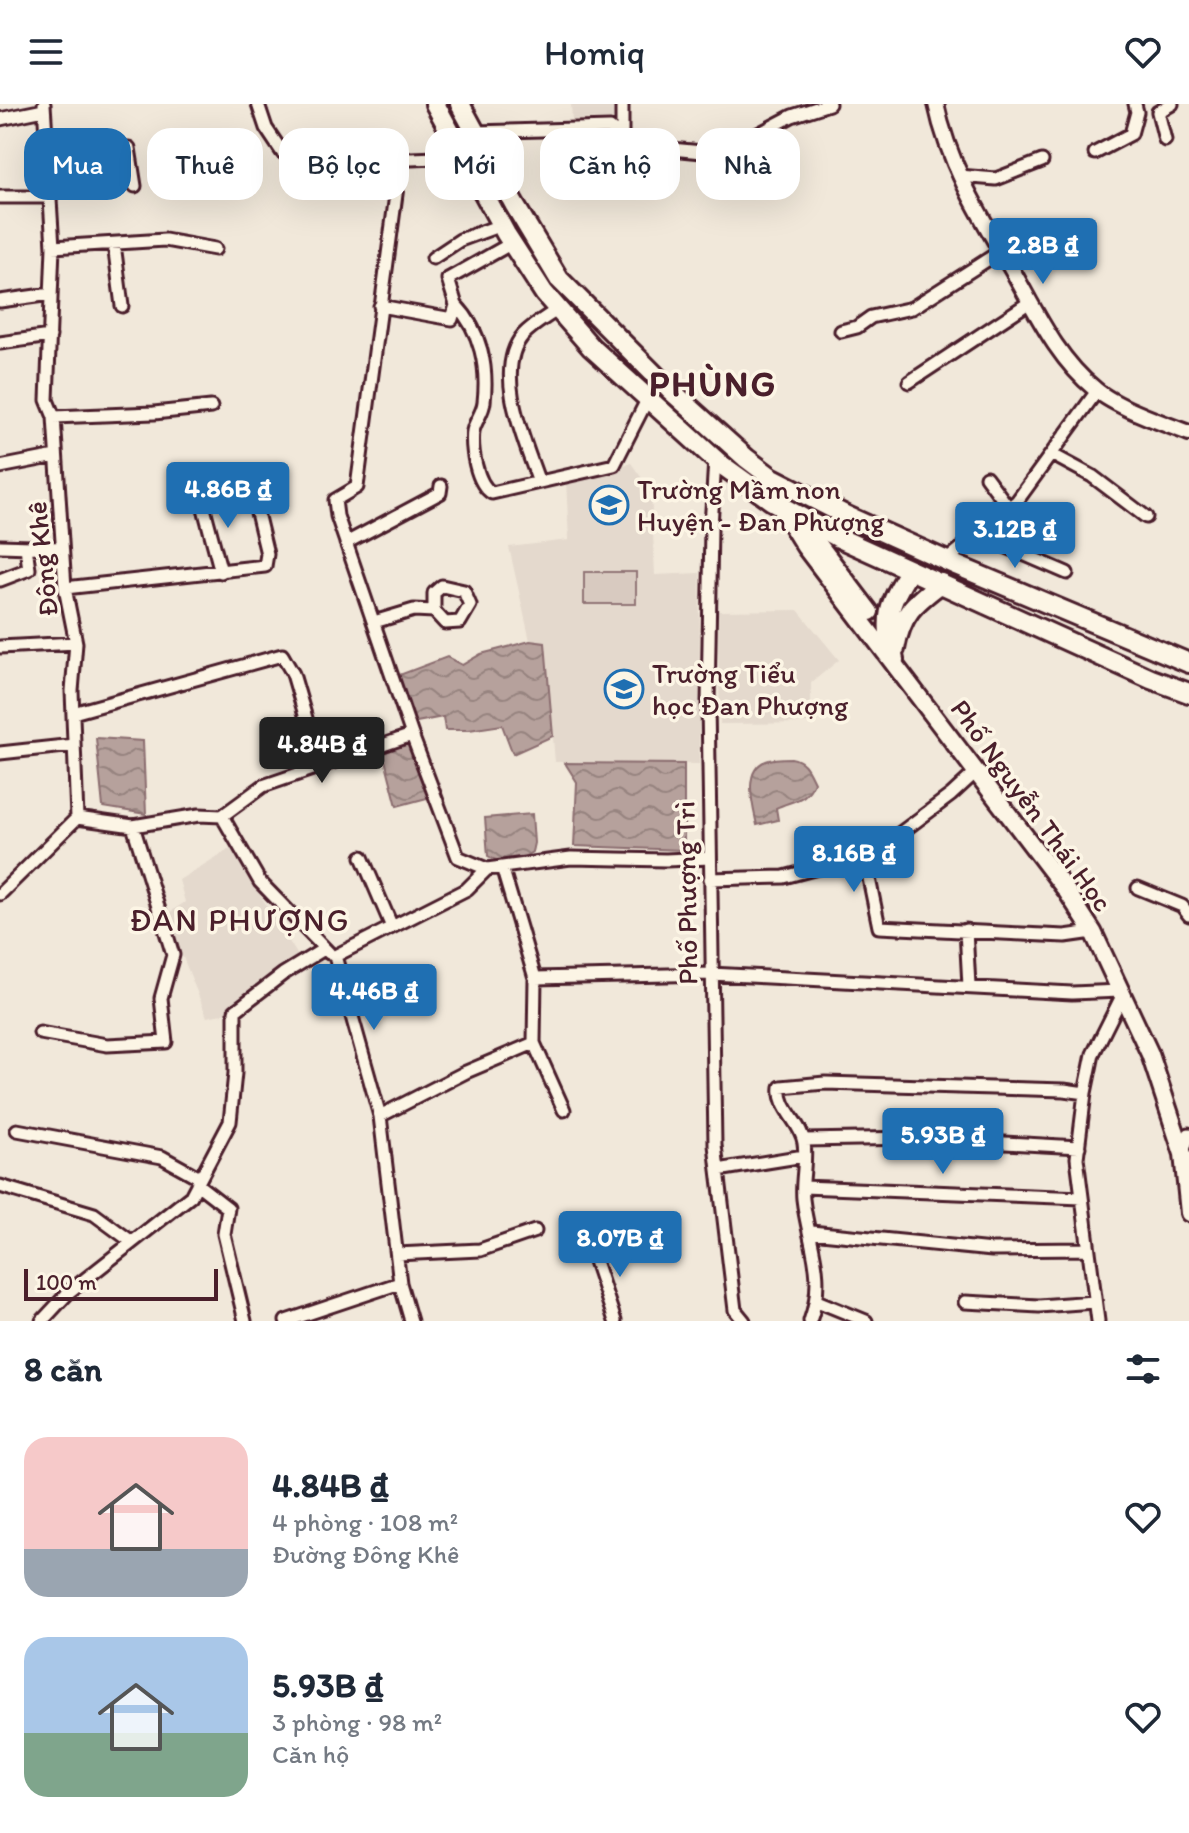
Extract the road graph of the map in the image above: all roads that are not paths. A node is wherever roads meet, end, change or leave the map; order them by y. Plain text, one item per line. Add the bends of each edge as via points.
1 (258, 104) edge
2 (435, 104) edge
3 (460, 104) edge
4 (622, 104) edge
5 (829, 104) edge
6 (936, 104) edge
7 (1135, 104) edge
8 (1172, 104) edge
9 (44, 107) edge
10 (0, 119) edge
11 (46, 128) edge
12 (448, 128) edge
13 (473, 128) edge
14 (622, 128) edge
15 (1165, 140) dead end
16 (279, 148) edge
17 (680, 150) edge
18 (1095, 153) dead end
19 (131, 161) edge
20 (1042, 161) dead end
21 (959, 176) junction
22 (135, 186) dead end
23 (0, 197) edge
24 (24, 197) edge
25 (52, 200) edge
26 (395, 200) edge
27 (488, 200) edge
28 (514, 200) edge
29 (501, 225) junction
30 (512, 243) junction
31 (114, 244) junction
32 (60, 247) junction
33 (215, 249) dead end
34 (1001, 251) junction
35 (433, 258) dead end
36 (51, 294) junction
37 (0, 301) edge
38 (1030, 302) junction
39 (456, 305) junction
40 (122, 306) dead end
41 (380, 306) junction
42 (558, 309) junction
43 (841, 331) dead end
44 (50, 336) junction
45 (0, 343) edge
46 (909, 382) dead end
47 (1097, 391) junction
48 (647, 400) junction
49 (211, 407) dead end
50 (54, 417) junction
51 (1189, 433) edge
52 (1051, 454) junction
53 (56, 456) junction
54 (715, 459) junction
55 (0, 467) edge
56 (537, 477) dead end
57 (771, 477) junction
58 (986, 477) dead end
59 (441, 486) dead end
60 (806, 495) junction
61 (253, 496) dead end
62 (201, 497) dead end
63 (779, 505) junction
64 (1009, 508) junction
65 (1146, 517) dead end
66 (796, 524) junction
67 (977, 534) junction
68 (346, 543) junction
69 (0, 546) edge
70 (26, 547) junction
71 (62, 548) junction
72 (946, 561) junction
73 (910, 570) junction
74 (221, 572) junction
75 (1067, 573) dead end
76 (0, 580) edge
77 (941, 583) junction
78 (65, 588) junction
79 (434, 611) dead end
80 (374, 622) junction
81 (76, 643) junction
82 (0, 647) edge
83 (894, 660) junction
84 (1189, 663) edge
85 (1189, 693) edge
86 (73, 713) junction
87 (412, 735) junction
88 (74, 745) junction
89 (0, 753) edge
90 (320, 766) junction
91 (977, 771) junction
92 (222, 816) junction
93 (77, 818) junction
94 (133, 826) junction
95 (864, 854) junction
96 (362, 857) dead end
97 (710, 858) junction
98 (502, 867) junction
99 (487, 869) junction
100 (710, 879) junction
101 (1138, 888) dead end
102 (0, 894) edge
103 (1189, 915) edge
104 (392, 927) junction
105 (966, 930) junction
106 (1093, 932) junction
107 (324, 949) junction
108 (335, 956) junction
109 (711, 974) junction
110 (535, 978) junction
111 (969, 986) junction
112 (1121, 993) junction
113 (40, 1033) dead end
114 (534, 1043) junction
115 (1085, 1093) junction
116 (564, 1110) dead end
117 (380, 1116) junction
118 (17, 1130) dead end
119 (1189, 1134) edge
120 (804, 1140) junction
121 (1079, 1147) junction
122 (1183, 1154) junction
123 (804, 1156) junction
124 (718, 1170) junction
125 (199, 1181) junction
126 (0, 1186) edge
127 (803, 1187) junction
128 (1082, 1198) junction
129 (1189, 1213) edge
130 (535, 1231) dead end
131 (811, 1232) junction
132 (132, 1242) junction
133 (591, 1249) dead end
134 (1088, 1249) junction
135 (397, 1254) junction
136 (400, 1283) junction
137 (817, 1301) junction
138 (965, 1302) dead end
139 (1094, 1302) junction
140 (42, 1321) edge
141 (245, 1321) edge
142 (286, 1321) edge
143 (411, 1321) edge
144 (615, 1321) edge
145 (744, 1321) edge
146 (810, 1321) edge
147 (866, 1321) edge
148 (1098, 1321) edge

1 - 16 street
2 - 12 highway
3 - 13 highway
4 - 14 street
5 - 17 street via 745,141 702,152
6 - 21 street
7 - 18 street via 1131,134
8 - 15 street via 1158,112
9 - 10 street
9 - 11 street, Đông Khê
19 - 22 street
20 - 21 street via 996,179
21 - 34 street
23 - 24 street
25 - 32 street, Đông Khê
26 - 41 street
27 - 29 highway
28 - 57 highway via 559,279 669,389
29 - 30 highway
29 - 35 street via 460,240
30 - 39 street via 448,279
30 - 42 highway
31 - 32 street
31 - 33 street via 165,240
31 - 40 street
32 - 36 street, Đông Khê
34 - 38 street
34 - 43 street via 912,308 871,317
36 - 37 street
36 - 44 street, Đông Khê
38 - 46 street
38 - 47 street via 1061,355
39 - 41 street via 452,319
39 - 48 street via 467,316 485,361 483,407 473,428 473,447 484,486 492,493 614,465
41 - 68 street via 357,487 335,500
42 - 48 highway
42 - 56 street via 522,336 511,360 512,404
44 - 45 street
44 - 50 street, Đông Khê via 47,400
47 - 51 street
47 - 52 street
48 - 54 highway
49 - 50 street
50 - 53 street, Đông Khê
52 - 64 street
52 - 65 street via 1092,476
53 - 55 street
53 - 71 street, Đông Khê
54 - 63 highway
54 - 97 street, Phố Phượng Trì
57 - 60 highway
57 - 63 main road
57 - 66 main road, Phố Nguyễn Thái Học
58 - 64 street
59 - 68 street via 440,493
60 - 66 highway
60 - 72 highway
61 - 74 street via 265,566
62 - 74 street
63 - 66 highway
64 - 67 street
66 - 73 highway
66 - 83 main road, Phố Nguyễn Thái Học
67 - 72 street
67 - 75 street
68 - 80 street
69 - 70 street
70 - 71 street
70 - 76 street via 29,569
71 - 78 street, Đông Khê
72 - 84 highway
73 - 77 highway
73 - 83 highway via 888,616
74 - 78 street
77 - 83 highway via 907,612
77 - 85 highway
78 - 81 street, Đông Khê
79 - 80 street via 414,610
80 - 87 street
81 - 82 street
81 - 86 street, Đông Khê
83 - 91 main road, Phố Nguyễn Thái Học
86 - 88 street, Đông Khê
86 - 90 street via 282,655 293,674
87 - 90 street
87 - 99 street via 458,857
88 - 89 street
88 - 93 street, Đông Khê
90 - 92 street via 263,786
91 - 95 street via 917,822
91 - 106 main road, Phố Nguyễn Thái Học
92 - 94 street
92 - 107 street via 260,882
93 - 94 street
93 - 102 street
94 - 113 street via 173,955 161,998 166,1042 107,1045
95 - 100 street via 784,877
95 - 105 street via 879,927
96 - 104 street
97 - 98 street via 571,858
97 - 100 street, Phố Phượng Trì
98 - 99 street
98 - 110 street
99 - 104 street via 467,889
100 - 109 street, Phố Phượng Trì
101 - 103 street via 1182,906
104 - 108 street
105 - 106 street via 1065,936
105 - 111 street
106 - 112 main road, Phố Nguyễn Thái Học
107 - 108 street
107 - 125 street via 235,1011 230,1122
108 - 117 street
109 - 110 street
109 - 111 street
109 - 124 street, Phố Phượng Trì
110 - 114 street
111 - 112 street
112 - 115 street via 1093,1054
112 - 122 main road, Phố Nguyễn Thái Học via 1150,1054
114 - 116 street
114 - 117 street
115 - 120 street via 825,1083 781,1087 781,1099
115 - 121 street
117 - 135 street
118 - 125 street via 162,1157
119 - 122 street
120 - 121 street via 914,1138
120 - 123 street
121 - 128 street
122 - 129 main road, Phố Nguyễn Thái Học
123 - 124 street
123 - 127 street
124 - 145 street, Phố Phượng Trì via 735,1310
125 - 132 street via 191,1196
125 - 141 street via 228,1208 224,1234
126 - 132 street via 94,1214
127 - 128 street
127 - 131 street
128 - 134 street
130 - 135 street via 480,1250
131 - 134 street via 992,1250
131 - 137 street
132 - 140 street
133 - 144 street
134 - 139 street
135 - 136 street
136 - 142 street
136 - 143 street
137 - 146 street
137 - 147 street
138 - 139 street
139 - 148 street

